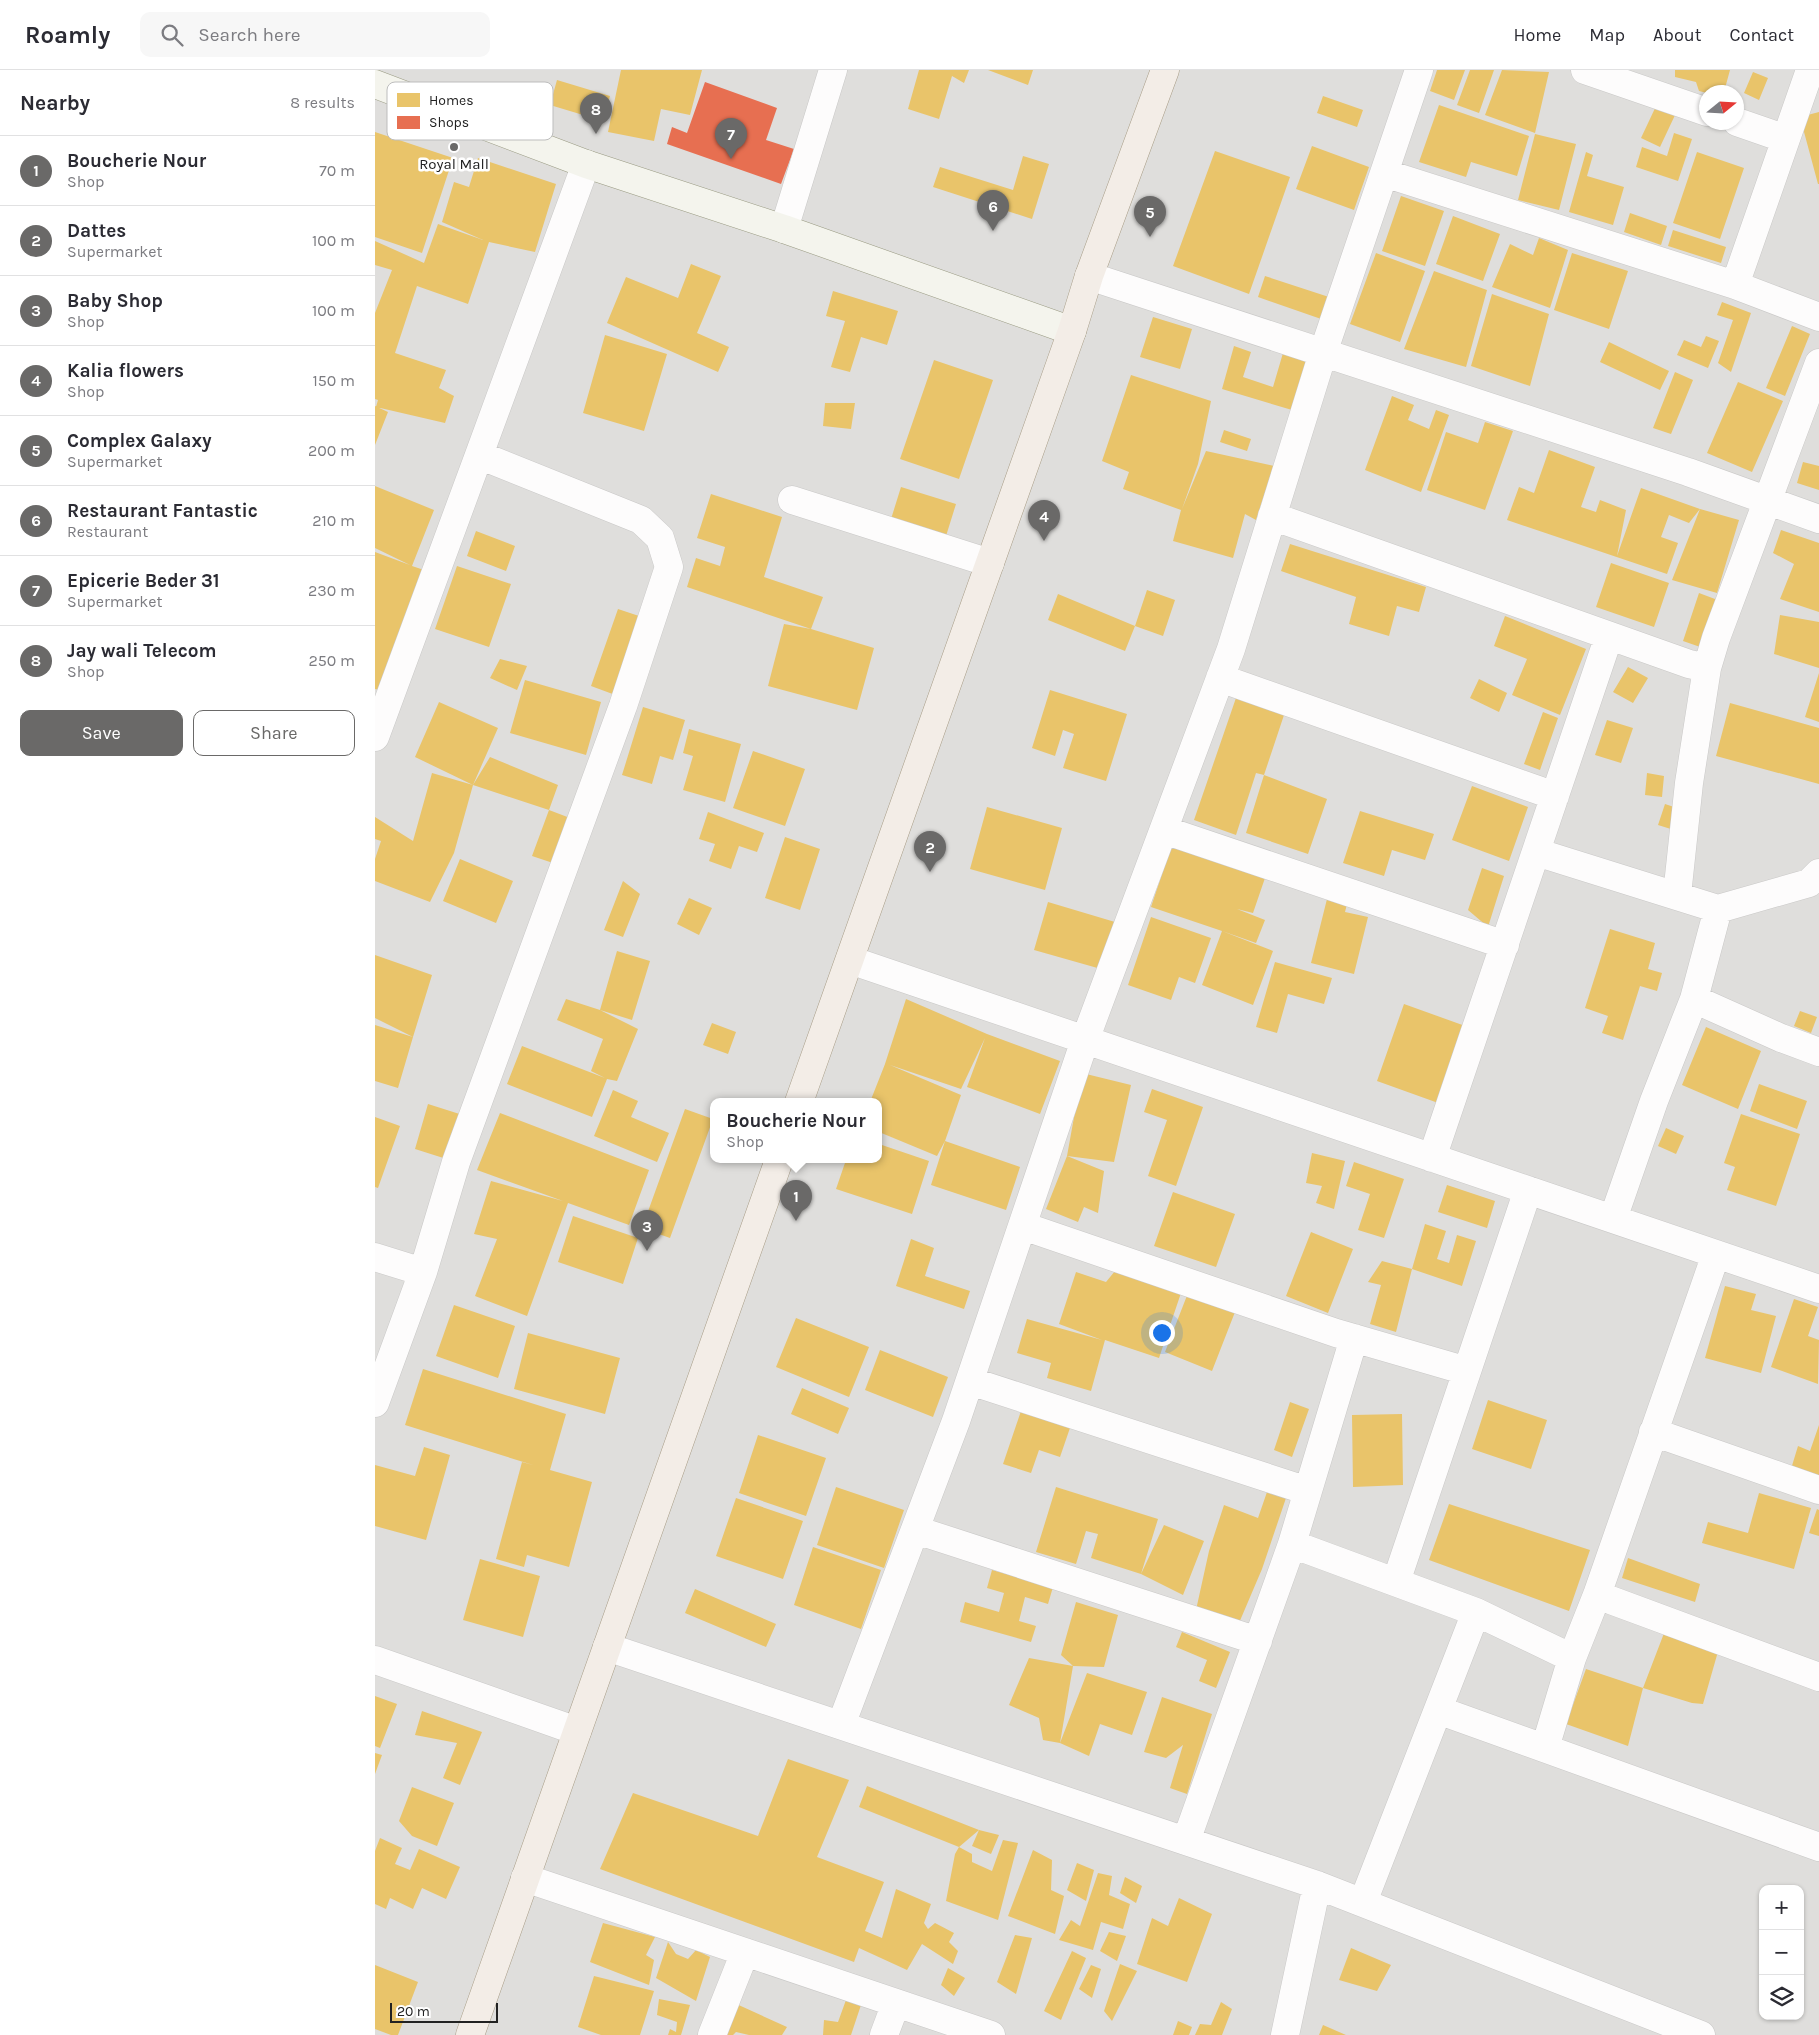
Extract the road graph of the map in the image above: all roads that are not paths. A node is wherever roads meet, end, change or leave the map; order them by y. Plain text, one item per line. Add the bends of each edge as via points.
1 (833, 70) edge
2 (1165, 70) edge
3 (1419, 70) edge
4 (1585, 70) edge
5 (1810, 70) edge
6 (375, 84) edge
7 (387, 89) edge
8 (1699, 109) edge
9 (1744, 124) edge
10 (1786, 139) junction
11 (523, 140) edge
12 (587, 164) junction
13 (1384, 173) junction
14 (784, 229) junction
15 (1089, 276) junction
16 (1735, 285) junction
17 (1819, 317) edge
18 (1072, 331) junction
19 (1323, 353) junction
20 (1819, 363) edge
21 (479, 455) junction
22 (792, 500) dead end
23 (1767, 500) junction
24 (1272, 516) junction
25 (1819, 519) edge
26 (990, 563) junction
27 (1609, 636) junction
28 (1707, 668) junction
29 (1220, 678) junction
30 (375, 737) edge
31 (1555, 796) junction
32 (1164, 830) junction
33 (1536, 852) junction
34 (1816, 881) edge
35 (1677, 895) junction
36 (1718, 909) junction
37 (1505, 945) junction
38 (850, 960) junction
39 (1694, 999) junction
40 (1085, 1040) junction
41 (1819, 1052) edge
42 (800, 1098) edge
43 (1432, 1158) junction
44 (778, 1163) edge
45 (1528, 1190) junction
46 (1613, 1219) junction
47 (1023, 1226) junction
48 (1717, 1254) junction
49 (375, 1257) edge
50 (423, 1272) junction
51 (1819, 1289) edge
52 (1354, 1338) junction
53 (1467, 1372) junction
54 (970, 1381) junction
55 (375, 1403) edge
56 (1653, 1432) junction
57 (1819, 1490) edge
58 (1308, 1491) junction
59 (916, 1530) junction
60 (1292, 1544) junction
61 (1396, 1582) junction
62 (1597, 1595) junction
63 (1476, 1612) junction
64 (1258, 1641) junction
65 (607, 1647) junction
66 (1572, 1658) junction
67 (375, 1660) edge
68 (1819, 1677) edge
69 (1438, 1710) junction
70 (841, 1725) junction
71 (577, 1731) junction
72 (1545, 1748) junction
73 (1185, 1841) junction
74 (1819, 1847) edge
75 (525, 1878) junction
76 (1317, 1885) junction
77 (1363, 1902) junction
78 (745, 1952) junction
79 (895, 2003) junction
80 (470, 2035) edge
81 (712, 2035) edge
82 (883, 2035) edge
83 (991, 2035) edge
84 (1285, 2035) edge
85 (1701, 2035) edge

1 - 14 street
2 - 15 main road
3 - 13 street
4 - 8 street
5 - 10 street
6 - 7 street
9 - 10 street
10 - 16 street
11 - 12 street
12 - 14 street
12 - 21 street
13 - 16 street
13 - 19 street
14 - 18 street
15 - 18 main road
15 - 19 street
16 - 17 street
18 - 26 main road
19 - 23 street
19 - 24 street
20 - 23 street
21 - 30 street
21 - 50 street via 641,520 660,538 669,567 623,706 456,1162
22 - 26 street
23 - 25 street
23 - 28 street
24 - 27 street
24 - 29 street
26 - 38 main road
27 - 28 street
27 - 31 street
28 - 35 street via 1689,783
29 - 31 street
29 - 32 street
31 - 33 street
32 - 37 street
32 - 40 street
33 - 35 street
33 - 37 street
34 - 36 street
35 - 36 street
36 - 39 street
37 - 43 street
38 - 40 street
38 - 42 main road
39 - 41 street
39 - 46 street via 1654,1100
40 - 43 street
40 - 47 street
43 - 45 street
44 - 65 main road
45 - 46 street
45 - 53 street
46 - 48 street
47 - 52 street
47 - 54 street
48 - 51 street
48 - 56 street
49 - 50 street
50 - 55 street
52 - 53 street
52 - 58 street
53 - 61 street
54 - 58 street
54 - 59 street
56 - 57 street
56 - 62 street
58 - 60 street
59 - 64 street
59 - 70 street
60 - 61 street
60 - 64 street
61 - 63 street
62 - 66 street
62 - 68 street
63 - 66 street
63 - 69 street
64 - 73 street
65 - 70 street
65 - 71 main road
66 - 72 street
67 - 71 street
69 - 72 street
69 - 77 street
70 - 73 street
71 - 75 main road
72 - 74 street
73 - 76 street
75 - 78 street
75 - 80 main road
76 - 77 street
76 - 84 street
77 - 85 street
78 - 79 street
78 - 81 street
79 - 82 street
79 - 83 street

